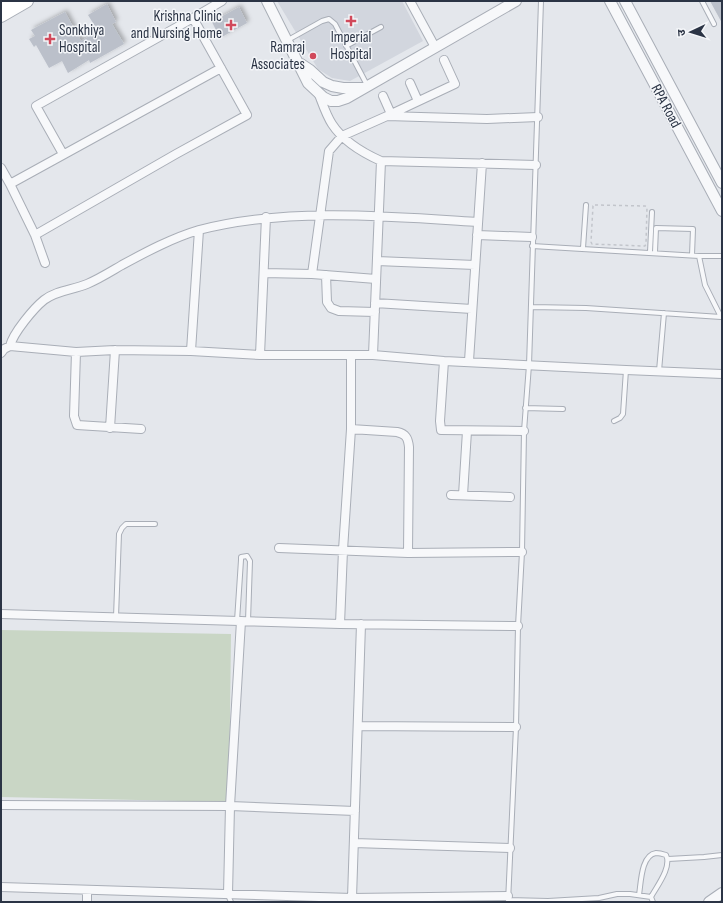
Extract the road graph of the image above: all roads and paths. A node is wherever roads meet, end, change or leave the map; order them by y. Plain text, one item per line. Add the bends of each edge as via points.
1 (9, 1) edge
2 (27, 1) edge
3 (222, 1) edge
4 (268, 1) edge
5 (410, 1) edge
6 (541, 1) edge
7 (610, 1) edge
8 (625, 1) edge
9 (702, 1) edge
10 (509, 3) edge
11 (1, 5) edge
12 (1, 16) edge
13 (193, 18) junction
14 (714, 24) dead end
15 (381, 27) dead end
16 (288, 41) junction
17 (346, 46) junction
18 (435, 47) junction
19 (650, 49) junction
20 (640, 56) junction
21 (444, 60) dead end
22 (300, 64) junction
23 (221, 68) junction
24 (410, 83) dead end
25 (366, 87) junction
26 (317, 92) junction
27 (383, 96) dead end
28 (418, 101) junction
29 (389, 115) junction
30 (538, 117) junction
31 (342, 136) junction
32 (64, 154) junction
33 (381, 161) junction
34 (482, 163) junction
35 (536, 165) junction
36 (1, 168) edge
37 (722, 183) edge
38 (10, 184) junction
39 (586, 205) dead end
40 (722, 211) edge
41 (652, 212) dead end
42 (320, 216) junction
43 (379, 216) junction
44 (266, 217) junction
45 (478, 222) junction
46 (654, 228) junction
47 (199, 230) junction
48 (477, 234) junction
49 (35, 235) junction
50 (532, 237) junction
51 (592, 244) joint
52 (532, 246) junction
53 (584, 248) junction
54 (653, 252) junction
55 (692, 255) junction
56 (699, 256) junction
57 (721, 256) edge
58 (377, 261) junction
59 (45, 263) dead end
60 (475, 265) junction
61 (264, 273) junction
62 (312, 274) junction
63 (326, 275) junction
64 (376, 279) junction
65 (375, 303) junction
66 (531, 307) junction
67 (472, 309) junction
68 (375, 312) junction
69 (664, 313) junction
70 (721, 318) edge
71 (10, 346) junction
72 (115, 350) junction
73 (191, 351) junction
74 (76, 352) junction
75 (1, 353) edge
76 (260, 355) junction
77 (373, 355) junction
78 (351, 356) junction
79 (444, 361) junction
80 (469, 361) junction
81 (529, 364) junction
82 (626, 370) junction
83 (659, 372) junction
84 (722, 374) edge
85 (525, 408) junction
86 (563, 409) dead end
87 (614, 421) dead end
88 (110, 428) junction
89 (141, 429) dead end
90 (351, 430) junction
91 (467, 431) junction
92 (524, 431) junction
93 (451, 495) dead end
94 (463, 495) junction
95 (510, 497) dead end
96 (155, 524) dead end
97 (279, 548) dead end
98 (343, 550) junction
99 (522, 552) junction
100 (408, 553) junction
101 (1, 614) edge
102 (116, 617) junction
103 (242, 621) junction
104 (340, 624) junction
105 (361, 624) junction
106 (518, 626) junction
107 (358, 726) junction
108 (516, 727) junction
109 (1, 805) edge
110 (230, 806) junction
111 (355, 811) junction
112 (354, 843) junction
113 (510, 848) junction
114 (722, 855) edge
115 (668, 859) junction
116 (1, 887) edge
117 (88, 890) junction
118 (722, 893) edge
119 (638, 895) junction
120 (651, 897) junction
121 (229, 898) edge
122 (352, 898) junction
123 (479, 899) edge
124 (508, 899) edge
125 (87, 902) edge
126 (653, 902) edge
127 (708, 902) edge

1 - 11 main road
2 - 12 main road
3 - 13 street
4 - 16 street
5 - 18 street
6 - 30 lane
7 - 20 street, RPA Road
8 - 19 street
9 - 14 lane
10 - 18 street
13 - 23 street
13 - 32 street via 36,106
15 - 17 lane
16 - 17 lane via 322,20 329,19 335,24
16 - 22 street
17 - 25 lane
18 - 25 street
19 - 20 street
19 - 37 street
20 - 40 street, RPA Road
21 - 28 street via 455,84
22 - 25 street via 332,86
22 - 26 street via 308,82
23 - 32 street
23 - 49 street via 247,115
24 - 28 street
25 - 26 street via 338,101 331,101
26 - 31 street via 331,123
27 - 29 street
28 - 29 street
29 - 30 street
29 - 31 street
30 - 35 lane
31 - 33 street
31 - 42 street via 329,151
32 - 38 street
33 - 34 street
33 - 43 street
34 - 35 street
34 - 45 street
35 - 50 lane
36 - 38 street
38 - 49 street
39 - 53 lane
41 - 46 lane
42 - 43 street
42 - 44 street
42 - 62 street
43 - 45 street
43 - 58 street
44 - 47 street
44 - 61 street
45 - 48 street
46 - 54 lane
46 - 55 lane via 693,229
47 - 71 street via 184,234 85,285 52,295 30,315 12,338
47 - 73 street
48 - 50 street
48 - 60 street
49 - 59 street
50 - 52 lane
51 - 51 path via 594,205 647,207 645,246
52 - 53 lane
52 - 66 lane
53 - 54 lane
54 - 55 lane
55 - 56 lane
56 - 57 lane
56 - 70 lane via 705,285
58 - 60 street
58 - 64 street
60 - 67 street
61 - 62 street
61 - 76 street
62 - 63 street
63 - 64 street
63 - 68 street via 327,302 331,308 339,311
64 - 65 street
65 - 67 street
65 - 68 street
66 - 69 lane
66 - 81 lane
67 - 80 street
68 - 77 street
69 - 70 lane
69 - 83 lane
71 - 74 street
71 - 75 street
72 - 73 street
72 - 74 street
72 - 88 street
73 - 76 street
74 - 88 street via 75,422 81,426
76 - 78 street
77 - 78 street
77 - 79 street
78 - 90 street
79 - 80 street
79 - 91 street via 441,430
80 - 81 street
81 - 82 street
81 - 85 lane
82 - 83 street
82 - 87 lane via 623,414
83 - 84 street
85 - 86 lane
85 - 92 lane
88 - 89 street
90 - 98 street
90 - 100 street via 397,432 403,433 408,439
91 - 92 street
91 - 94 street
92 - 99 lane
93 - 94 street
94 - 95 street
96 - 102 lane via 126,524 119,534
97 - 98 street
98 - 100 street
98 - 104 street
99 - 100 street
99 - 106 lane
101 - 102 street
102 - 103 street
103 - 103 lane via 250,561 247,556 241,557
103 - 104 street
103 - 110 street
104 - 105 street
105 - 106 street
105 - 107 street
106 - 108 lane
107 - 108 street
107 - 111 street
108 - 113 lane
109 - 110 street
110 - 111 street
110 - 121 street
111 - 112 street
112 - 113 street
112 - 122 street
113 - 124 lane
114 - 115 lane
115 - 119 lane via 666,855 656,853 649,856 644,863
115 - 120 lane
116 - 117 street
117 - 121 street
117 - 125 street
118 - 127 street
119 - 120 lane
119 - 124 lane via 617,894 600,898 548,901
120 - 126 lane
121 - 122 street
122 - 123 street
123 - 124 street

